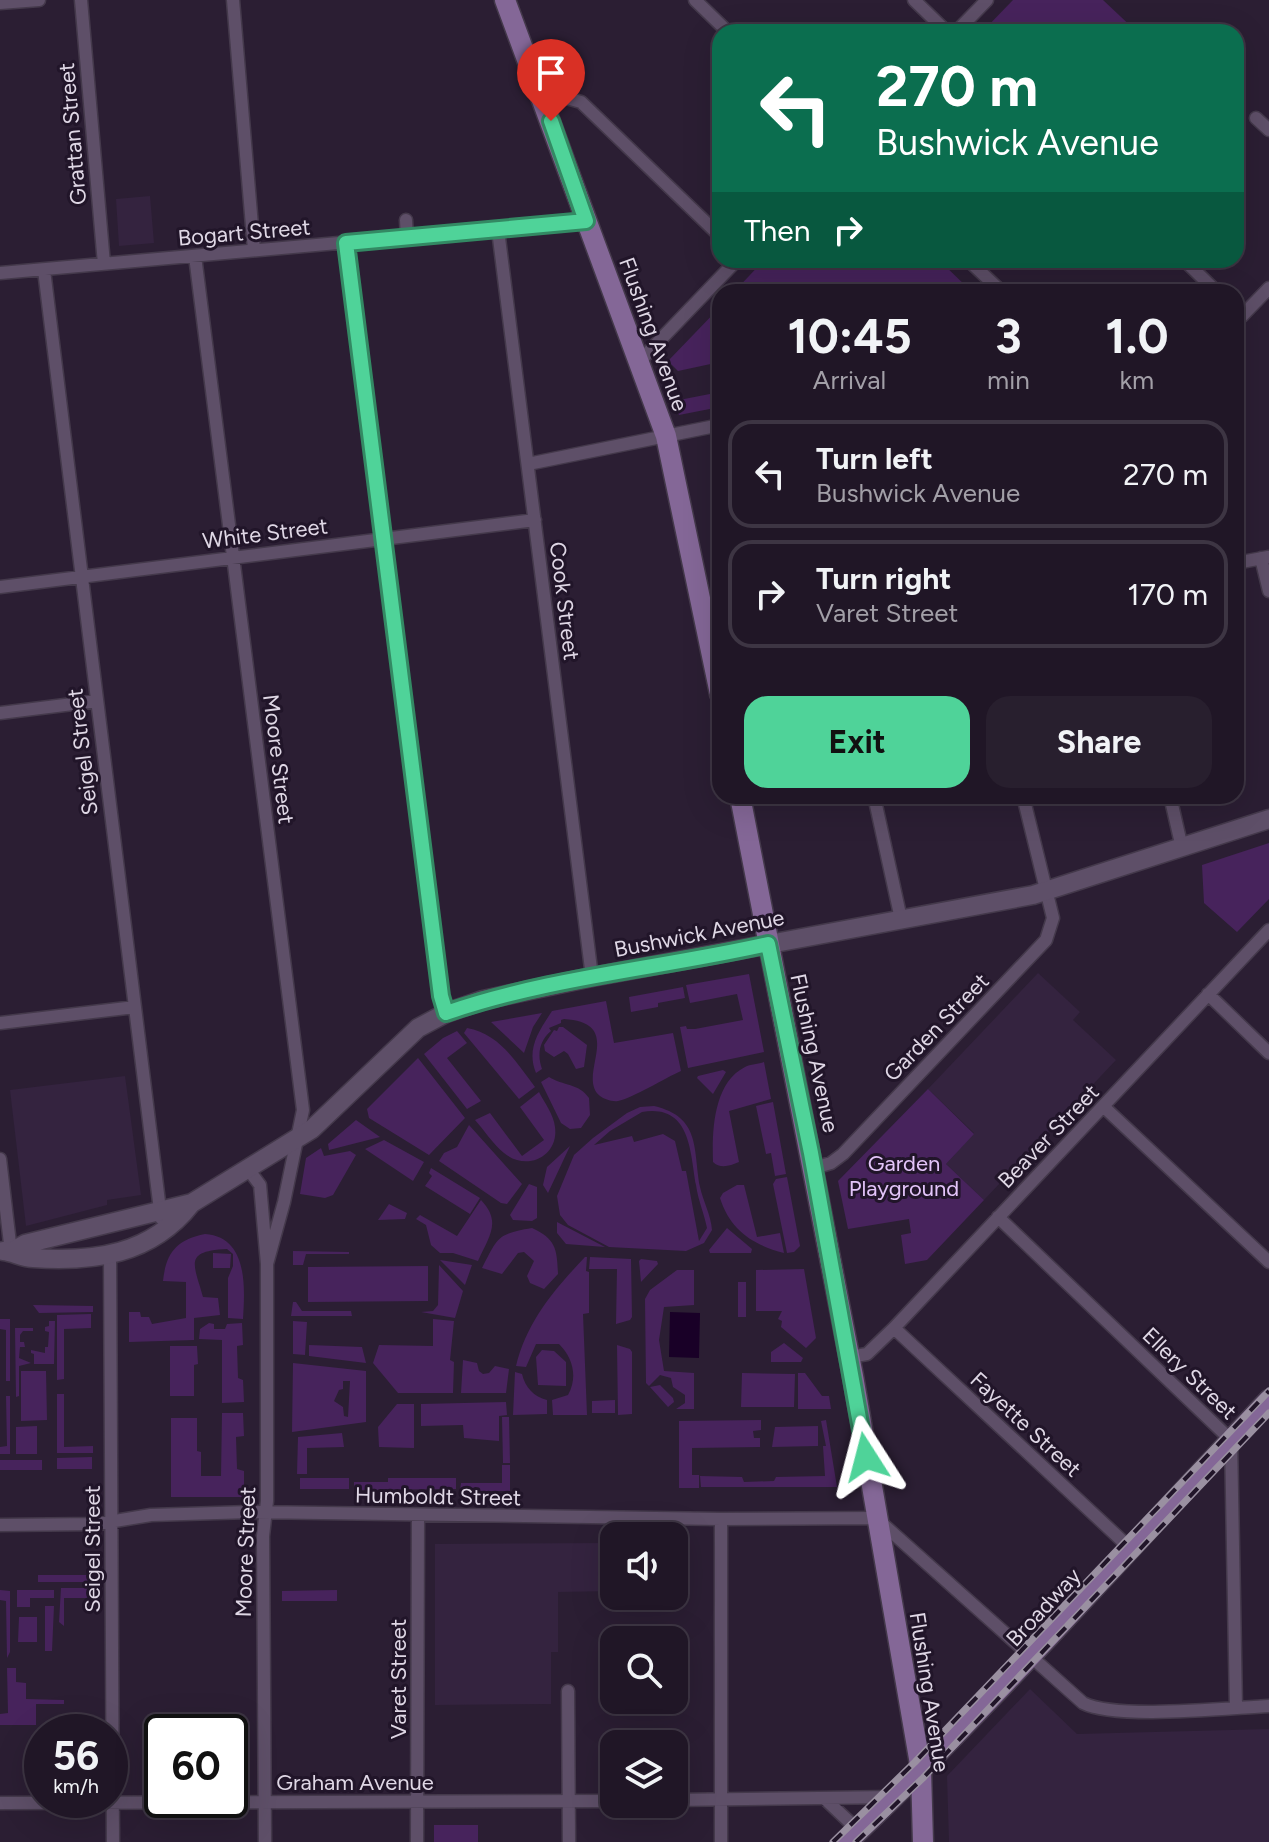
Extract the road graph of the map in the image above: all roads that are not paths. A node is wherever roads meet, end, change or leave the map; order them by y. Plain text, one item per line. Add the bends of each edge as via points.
1 (39, 0) edge
2 (81, 0) edge
3 (233, 0) edge
4 (505, 0) edge
5 (695, 0) edge
6 (914, 0) edge
7 (987, 0) edge
8 (0, 3) edge
9 (720, 24) edge
10 (939, 24) edge
11 (964, 24) edge
12 (541, 91) junction
13 (1256, 118) dead end
14 (1269, 130) edge
15 (406, 220) dead end
16 (586, 221) junction
17 (712, 228) edge
18 (498, 230) junction
19 (407, 238) junction
20 (346, 243) junction
21 (254, 250) junction
22 (195, 256) junction
23 (104, 264) junction
24 (729, 268) edge
25 (976, 268) edge
26 (1192, 268) edge
27 (44, 270) junction
28 (0, 273) edge
29 (714, 284) edge
30 (994, 284) edge
31 (1209, 284) edge
32 (712, 286) edge
33 (1269, 288) edge
34 (1244, 309) edge
35 (638, 363) junction
36 (712, 427) edge
37 (666, 436) junction
38 (528, 464) junction
39 (535, 520) junction
40 (383, 539) junction
41 (233, 557) junction
42 (1265, 557) edge
43 (1244, 561) edge
44 (82, 577) junction
45 (0, 587) edge
46 (1269, 591) edge
47 (712, 641) edge
48 (97, 701) junction
49 (0, 713) edge
50 (742, 804) edge
51 (876, 804) edge
52 (1025, 804) edge
53 (1172, 804) edge
54 (1269, 819) edge
55 (1182, 848) junction
56 (1046, 892) junction
57 (901, 919) junction
58 (1269, 930) edge
59 (768, 944) junction
60 (592, 977) junction
61 (1208, 994) junction
62 (135, 1007) junction
63 (446, 1013) junction
64 (0, 1023) edge
65 (1269, 1053) edge
66 (1104, 1107) junction
67 (296, 1139) junction
68 (0, 1159) edge
69 (814, 1168) junction
70 (248, 1169) junction
71 (998, 1217) junction
72 (161, 1220) junction
73 (6, 1252) edge
74 (110, 1256) junction
75 (1269, 1262) edge
76 (267, 1264) junction
77 (894, 1328) junction
78 (850, 1357) junction
79 (1269, 1400) edge
80 (1231, 1440) junction
81 (266, 1513) junction
82 (418, 1516) junction
83 (876, 1518) junction
84 (721, 1519) junction
85 (111, 1523) junction
86 (0, 1525) edge
87 (1131, 1549) junction
88 (1030, 1656) junction
89 (568, 1691) dead end
90 (1269, 1706) edge
91 (1236, 1708) junction
92 (112, 1714) edge
93 (921, 1770) junction
94 (894, 1797) junction
95 (824, 1798) junction
96 (721, 1799) junction
97 (688, 1800) edge
98 (417, 1801) junction
99 (600, 1801) edge
100 (128, 1802) edge
101 (263, 1802) junction
102 (569, 1802) junction
103 (0, 1803) edge
104 (24, 1803) edge
105 (113, 1818) edge
106 (853, 1836) edge
107 (113, 1842) edge
108 (265, 1842) edge
109 (417, 1842) edge
110 (569, 1842) edge
111 (721, 1842) edge
112 (923, 1842) edge

1 - 8 street
2 - 23 street, Grattan Street
3 - 21 street
4 - 12 main road, Flushing Avenue
5 - 9 street
6 - 10 street
7 - 11 street
12 - 16 main road, Flushing Avenue
12 - 17 street via 581,102
13 - 14 street
15 - 19 street
16 - 18 street, Bogart Street
16 - 35 main road, Flushing Avenue
18 - 19 street, Bogart Street
18 - 38 street, Cook Street
19 - 20 street, Bogart Street
20 - 21 street, Bogart Street
20 - 40 street
21 - 22 street, Bogart Street
22 - 23 street, Bogart Street
22 - 41 street, Moore Street
23 - 27 street, Bogart Street
24 - 29 street
25 - 30 street
26 - 31 street
27 - 28 street, Bogart Street
27 - 44 street, Seigel Street
32 - 35 street
33 - 34 street
35 - 37 main road, Flushing Avenue
36 - 37 street
37 - 38 street
37 - 47 main road, Flushing Avenue
38 - 39 street, Cook Street
39 - 40 street, White Street
39 - 60 street, Cook Street
40 - 41 street, White Street
40 - 63 street
41 - 44 street, White Street
41 - 67 street, Moore Street via 303,1110
42 - 43 street
42 - 46 street
44 - 45 street, White Street
44 - 48 street, Seigel Street
48 - 49 street
48 - 62 street, Seigel Street
50 - 59 main road, Flushing Avenue
51 - 57 street
52 - 56 street, Garden Street
53 - 55 street
54 - 55 main road, Bushwick Avenue
55 - 56 main road, Bushwick Avenue
56 - 57 main road, Bushwick Avenue
56 - 69 street, Garden Street via 1053,918 1046,940 843,1154
57 - 59 main road, Bushwick Avenue
58 - 61 street, Beaver Street
59 - 60 main road, Bushwick Avenue
59 - 69 main road, Flushing Avenue
60 - 63 main road, Bushwick Avenue
61 - 65 street
61 - 66 street, Beaver Street
62 - 64 street
62 - 72 street, Seigel Street
63 - 67 main road, Bushwick Avenue via 418,1028
66 - 71 street, Beaver Street
66 - 75 street
67 - 70 main road, Bushwick Avenue
67 - 76 street, Moore Street
68 - 73 street
69 - 78 main road, Flushing Avenue
70 - 72 main road, Bushwick Avenue
70 - 76 street, Moore Street via 260,1185
71 - 77 street, Beaver Street
71 - 80 street, Ellery Street
72 - 73 main road, Bushwick Avenue
72 - 74 main road, Bushwick Avenue via 132,1249
73 - 74 main road, Bushwick Avenue via 29,1258
74 - 85 street, Seigel Street
76 - 81 street, Moore Street
77 - 78 street, Beaver Street via 867,1354
77 - 87 street, Fayette Street
78 - 83 main road, Flushing Avenue
79 - 80 main road, Broadway
80 - 87 main road, Broadway
80 - 91 street, Ellery Street
81 - 82 street, Humboldt Street
81 - 85 street, Humboldt Street via 151,1515
81 - 101 street, Moore Street
82 - 84 street, Humboldt Street
82 - 98 street, Varet Street
83 - 84 street, Humboldt Street
83 - 88 street
83 - 93 main road, Flushing Avenue
84 - 96 street
85 - 86 street, Humboldt Street
85 - 92 street, Seigel Street
87 - 88 main road, Broadway
88 - 91 street via 1095,1709
88 - 93 main road, Broadway
89 - 102 street
90 - 91 street
93 - 94 main road, Broadway
93 - 112 main road, Flushing Avenue
94 - 95 street
94 - 106 main road, Broadway
95 - 96 street
95 - 106 street
96 - 97 street
96 - 111 street
98 - 101 street, Graham Avenue
98 - 102 street, Graham Avenue
98 - 109 street, Varet Street
99 - 102 street, Graham Avenue
100 - 101 street, Graham Avenue
101 - 108 street, Moore Street
102 - 110 street
103 - 104 street, Graham Avenue
105 - 107 street, Seigel Street

